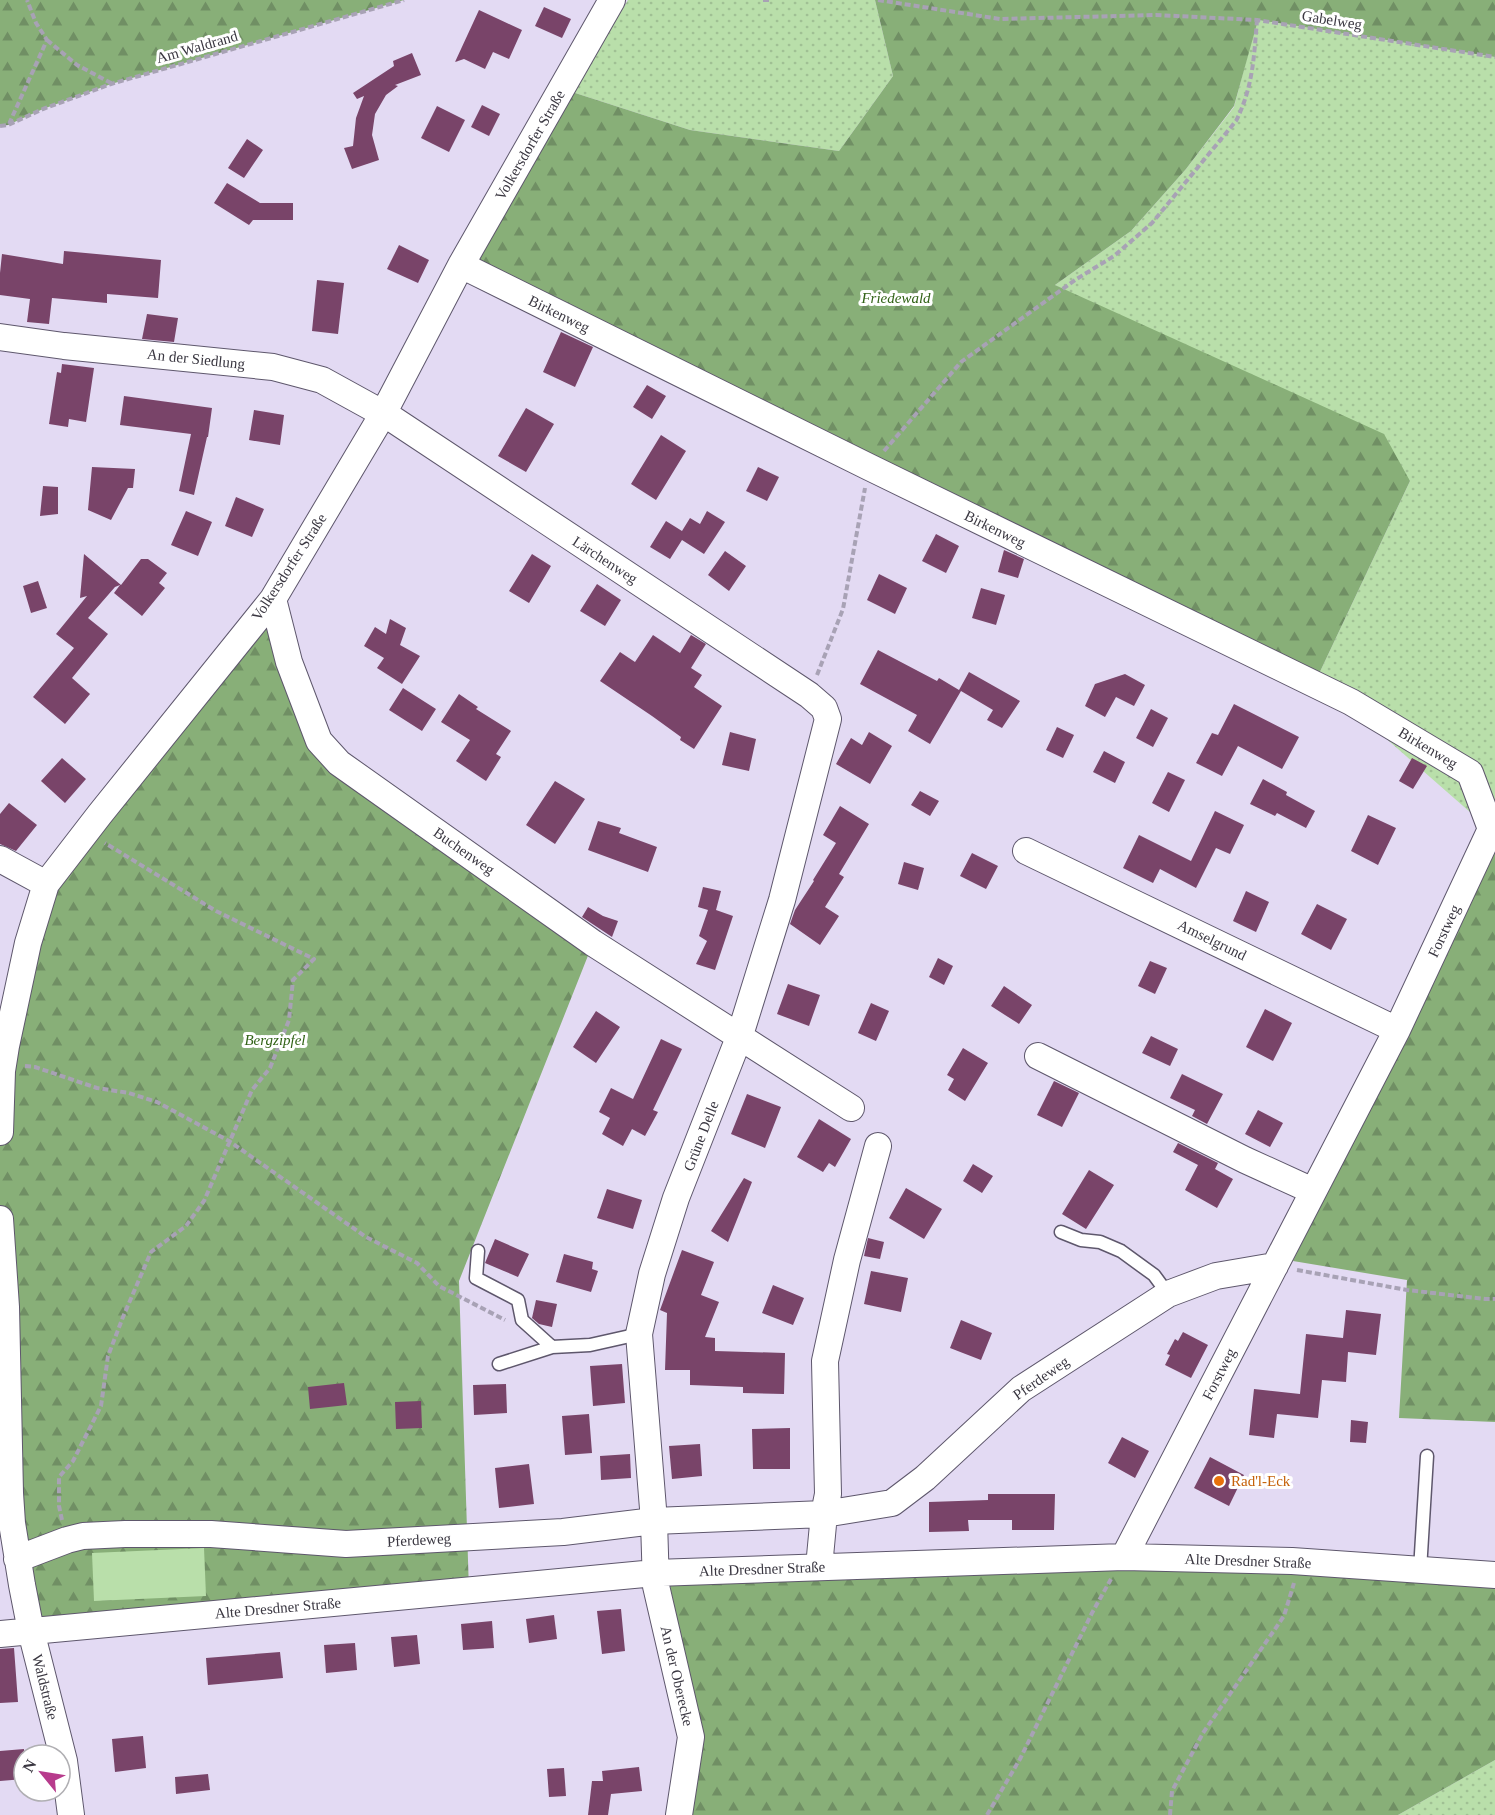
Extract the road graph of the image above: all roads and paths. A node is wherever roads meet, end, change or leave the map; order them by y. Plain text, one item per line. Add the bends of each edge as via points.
1 (27, 0) edge
2 (404, 0) edge
3 (612, 0) edge
4 (763, 0) edge
5 (770, 0) edge
6 (878, 0) edge
7 (1257, 20) junction
8 (47, 40) junction
9 (1495, 57) edge
10 (111, 84) junction
11 (8, 124) junction
12 (0, 126) edge
13 (461, 265) junction
14 (0, 337) edge
15 (383, 414) junction
16 (869, 467) junction
17 (273, 599) junction
18 (817, 701) junction
19 (1491, 829) joint
20 (85, 834) junction
21 (1026, 851) dead end
22 (0, 859) edge
23 (46, 885) junction
24 (1397, 1030) junction
25 (740, 1035) junction
26 (1038, 1056) dead end
27 (3, 1065) junction
28 (851, 1108) dead end
29 (0, 1132) edge
30 (229, 1141) junction
31 (878, 1146) dead end
32 (1313, 1191) junction
33 (0, 1219) edge
34 (0, 1230) edge
35 (1060, 1232) dead end
36 (478, 1251) dead end
37 (1275, 1266) junction
38 (1168, 1294) junction
39 (1495, 1299) edge
40 (527, 1326) junction
41 (639, 1334) junction
42 (552, 1347) junction
43 (499, 1364) dead end
44 (1427, 1456) dead end
45 (824, 1514) junction
46 (654, 1521) junction
47 (67, 1540) junction
48 (1124, 1557) junction
49 (17, 1559) junction
50 (1292, 1561) junction
51 (819, 1567) junction
52 (1420, 1570) junction
53 (655, 1573) junction
54 (1495, 1575) edge
55 (31, 1631) junction
56 (0, 1634) edge
57 (71, 1815) edge
58 (679, 1815) edge
59 (987, 1815) edge
60 (1170, 1815) edge

1 - 8 path
2 - 10 path, Am Waldrand
3 - 13 street, Volkersdorfer Straße
4 - 5 path
6 - 7 path, Gabelweg via 1000,19 1156,15
7 - 9 path, Gabelweg
7 - 16 path via 1250,88 1236,121 1152,223 1114,256 961,362
8 - 10 path via 77,65
8 - 11 path
10 - 11 path, Am Waldrand
11 - 12 path, Am Waldrand
13 - 15 street, Volkersdorfer Straße
13 - 16 street, Birkenweg
14 - 15 street, An der Siedlung via 273,367 322,380
15 - 17 street, Volkersdorfer Straße
15 - 18 street, Lärchenweg
16 - 18 path via 843,609
16 - 19 street, Birkenweg via 1351,702 1470,773
17 - 20 street, Volkersdorfer Straße
17 - 25 street, Buchenweg via 289,662 320,741 339,763 593,943
18 - 25 street, Grüne Delle via 828,718 782,900
19 - 24 street, Forstweg
20 - 23 street, Volkersdorfer Straße
20 - 30 path via 216,911 314,959 293,980 289,1020 270,1068 252,1090
21 - 24 street, Amselgrund
22 - 23 street
23 - 27 street, Volkersdorfer Straße via 28,943
24 - 32 street, Forstweg
25 - 28 street, Buchenweg
25 - 41 street, Grüne Delle via 676,1198 652,1274
26 - 32 street
27 - 29 street, Volkersdorfer Straße
27 - 30 path via 35,1067 97,1088 157,1102
30 - 40 path via 366,1237 417,1263 439,1287 510,1323
30 - 47 path via 204,1201 186,1226 151,1252 123,1317 108,1356 101,1406 73,1461 59,1477 59,1506
31 - 45 street via 825,1361 828,1494
32 - 37 street, Forstweg
33 - 34 street
34 - 49 street via 6,1307 10,1493
35 - 38 lane via 1120,1251 1154,1275
36 - 40 lane via 476,1278 518,1300
37 - 38 street, Pferdeweg via 1216,1275
37 - 39 path via 1407,1290
37 - 48 street, Forstweg
38 - 45 street, Pferdeweg via 1021,1389 925,1478 892,1503
40 - 42 lane
41 - 42 lane via 590,1345
41 - 46 street, Grüne Delle
42 - 43 lane
44 - 52 lane
45 - 46 street, Pferdeweg
45 - 51 street
46 - 47 street, Pferdeweg via 563,1532 346,1544 211,1534 125,1534
46 - 53 street, Grüne Delle
47 - 49 street, Pferdeweg
48 - 50 street, Alte Dresdner Straße
48 - 51 street, Alte Dresdner Straße
48 - 59 path
49 - 55 street
50 - 52 street, Alte Dresdner Straße
50 - 60 path via 1295,1584 1284,1616 1203,1733 1172,1791
51 - 53 street, Alte Dresdner Straße
52 - 54 street, Alte Dresdner Straße
53 - 55 street, Alte Dresdner Straße
53 - 58 street, An der Oberecke via 691,1737
55 - 56 street, Alte Dresdner Straße
55 - 57 street, Waldstraße via 64,1761

